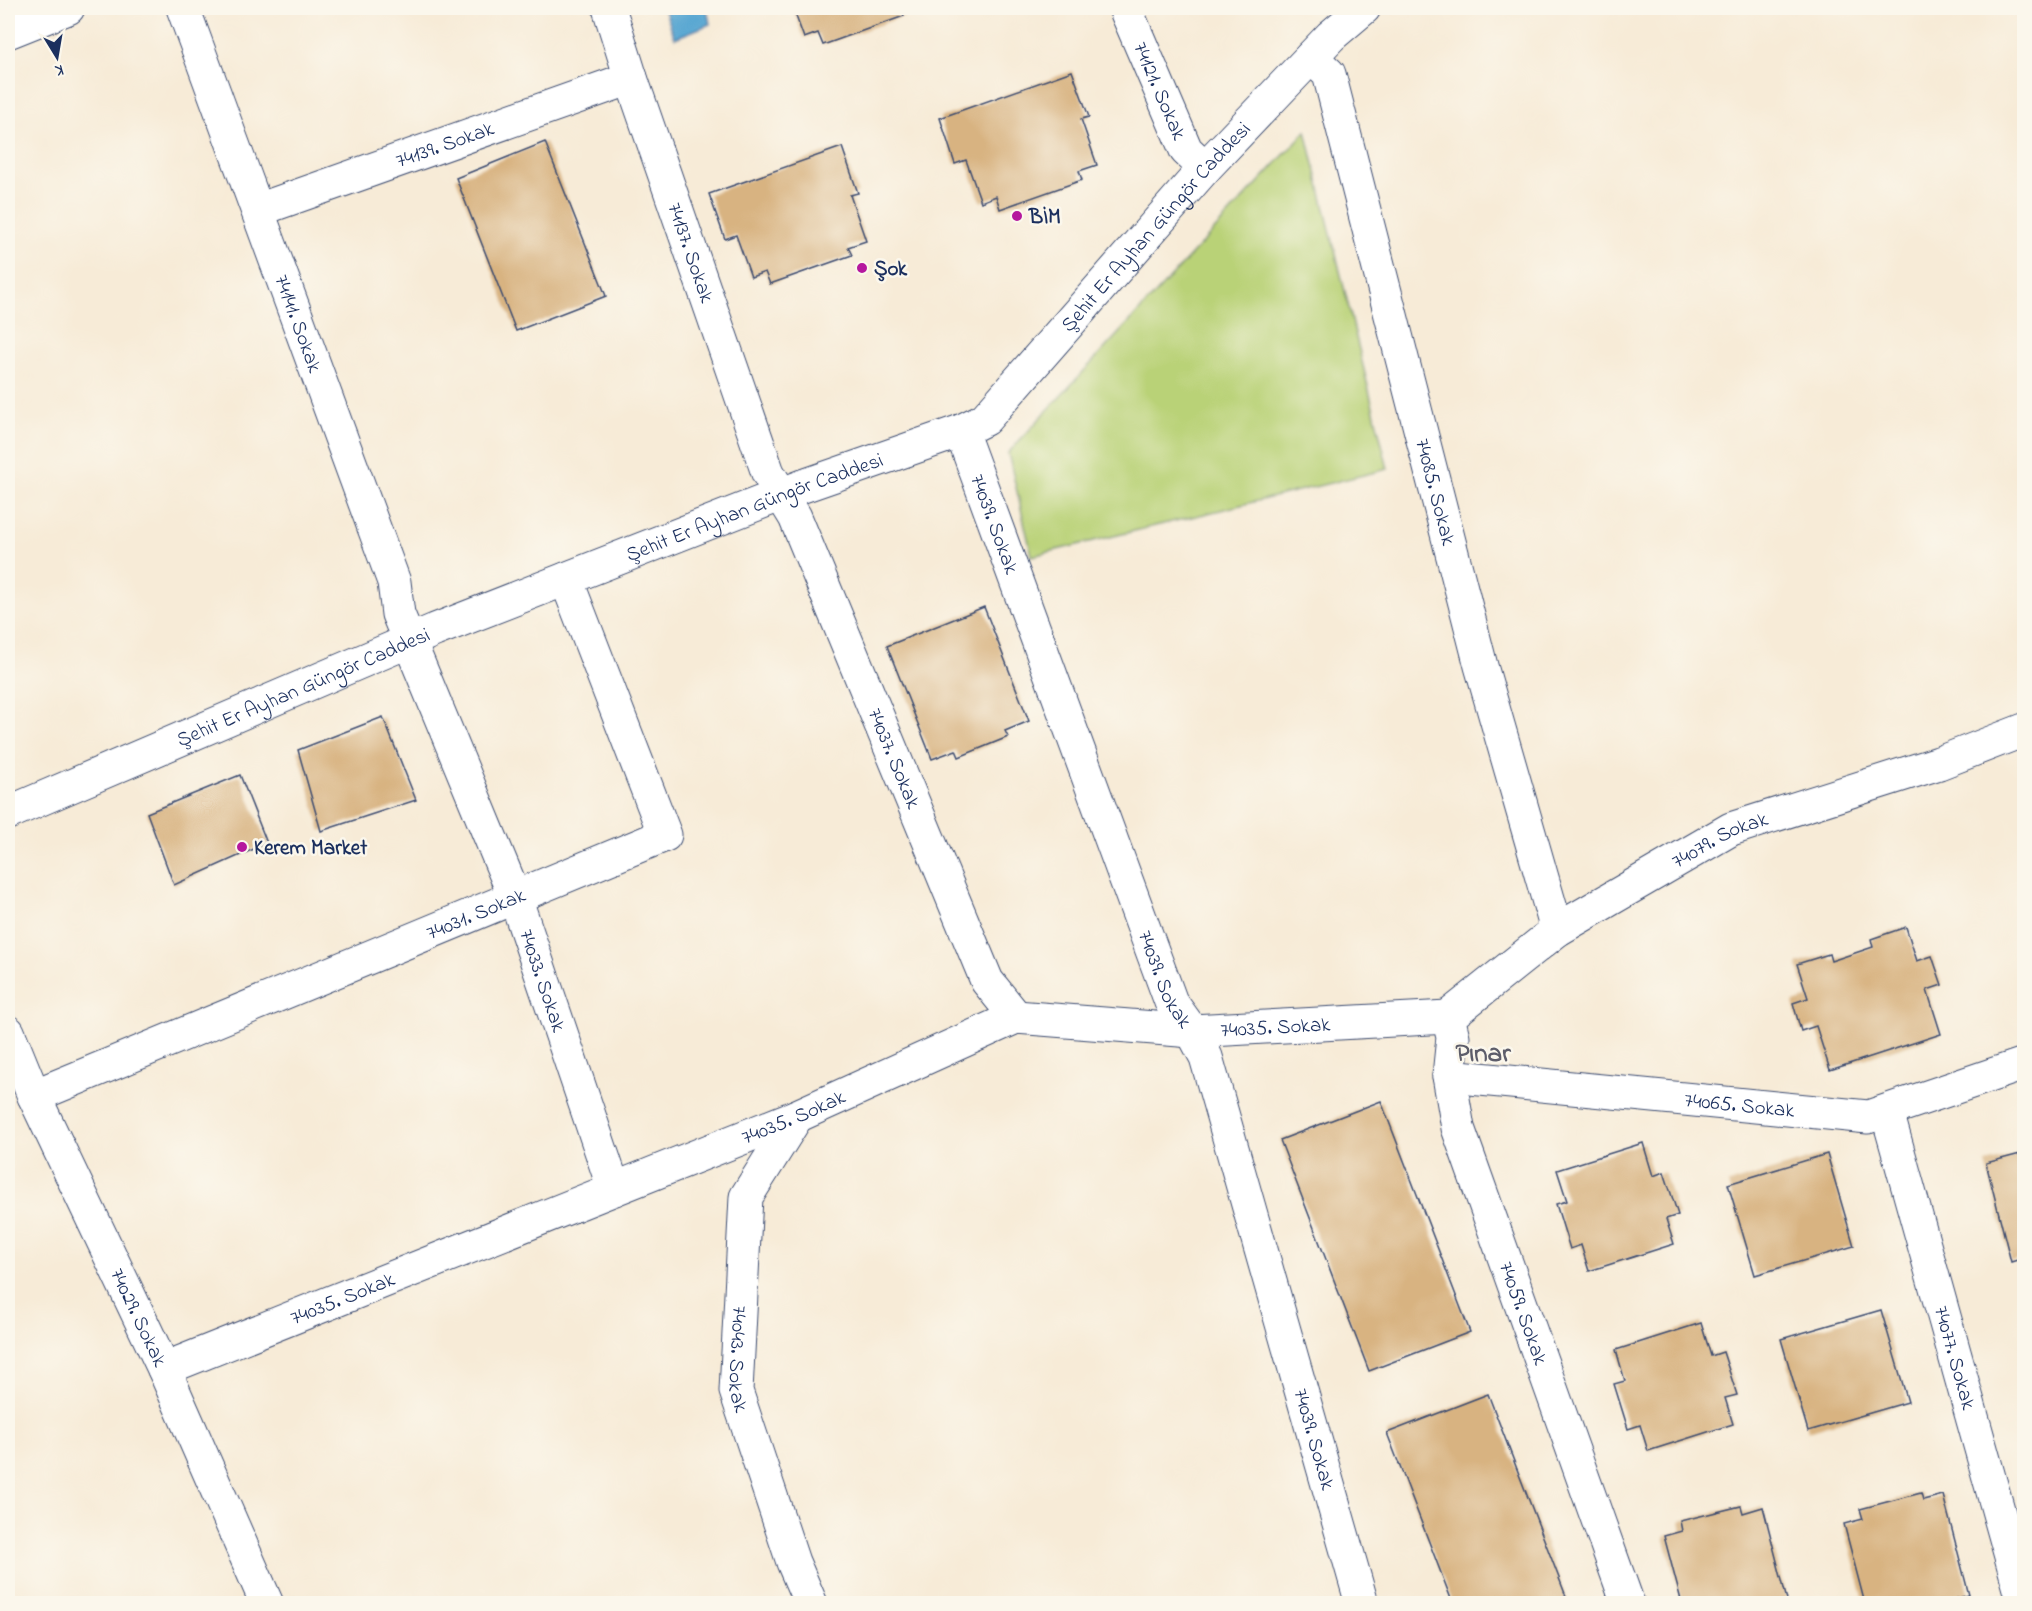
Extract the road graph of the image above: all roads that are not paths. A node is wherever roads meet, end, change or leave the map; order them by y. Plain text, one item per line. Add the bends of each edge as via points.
1 (68, 8) edge
2 (183, 8) edge
3 (609, 8) edge
4 (1125, 8) edge
5 (1364, 8) edge
6 (8, 32) edge
7 (1311, 57) junction
8 (631, 78) junction
9 (1205, 168) junction
10 (258, 210) junction
11 (961, 431) junction
12 (782, 494) junction
13 (567, 579) junction
14 (409, 641) junction
15 (2025, 730) edge
16 (8, 813) edge
17 (515, 897) junction
18 (1557, 930) junction
19 (1016, 1017) junction
20 (1448, 1017) junction
21 (1192, 1031) junction
22 (8, 1032) edge
23 (2025, 1064) edge
24 (1449, 1076) junction
25 (22, 1083) edge
26 (1887, 1112) junction
27 (797, 1116) junction
28 (614, 1189) junction
29 (164, 1369) junction
30 (2025, 1603) edge
31 (267, 1604) edge
32 (811, 1604) edge
33 (1362, 1604) edge
34 (1628, 1604) edge

1 - 6 street
2 - 10 street, 74141. Sokak
3 - 8 street, 74137. Sokak
4 - 9 street, 74121. Sokak via 1186,150
5 - 7 street, Şehit Er Ayhan Güngör Caddesi
7 - 9 street, Şehit Er Ayhan Güngör Caddesi
7 - 18 street, 74085. Sokak via 1329,74 1480,666
8 - 10 street, 74139. Sokak
8 - 12 street, 74137. Sokak via 768,473
9 - 11 street, Şehit Er Ayhan Güngör Caddesi via 985,419
10 - 14 street, 74141. Sokak via 394,582 398,614
11 - 12 street, Şehit Er Ayhan Güngör Caddesi
11 - 21 street, 74039. Sokak via 1171,1002
12 - 13 street, Şehit Er Ayhan Güngör Caddesi
12 - 19 street, 74037. Sokak via 795,517 987,981
13 - 14 street, Şehit Er Ayhan Güngör Caddesi
13 - 17 street, 74031. Sokak via 665,835
14 - 16 street, Şehit Er Ayhan Güngör Caddesi
14 - 17 street, 74033. Sokak
15 - 18 street, 74079. Sokak via 1939,763 1731,829
17 - 25 street, 74031. Sokak
17 - 28 street, 74033. Sokak
18 - 20 street, 74079. Sokak
19 - 21 street, 74035. Sokak
19 - 27 street, 74035. Sokak
20 - 21 street, 74035. Sokak
20 - 24 street, 74059. Sokak via 1453,1037
21 - 33 street, 74039. Sokak via 1206,1057
22 - 25 street, 74029. Sokak
23 - 26 street, 74065. Sokak
24 - 26 street, 74065. Sokak via 1868,1117
24 - 34 street, 74059. Sokak via 1458,1128
25 - 29 street, 74029. Sokak
26 - 30 street, 74077. Sokak
27 - 28 street, 74035. Sokak
27 - 32 street, 74043. Sokak via 746,1197 736,1391
28 - 29 street, 74035. Sokak
29 - 31 street, 74029. Sokak

